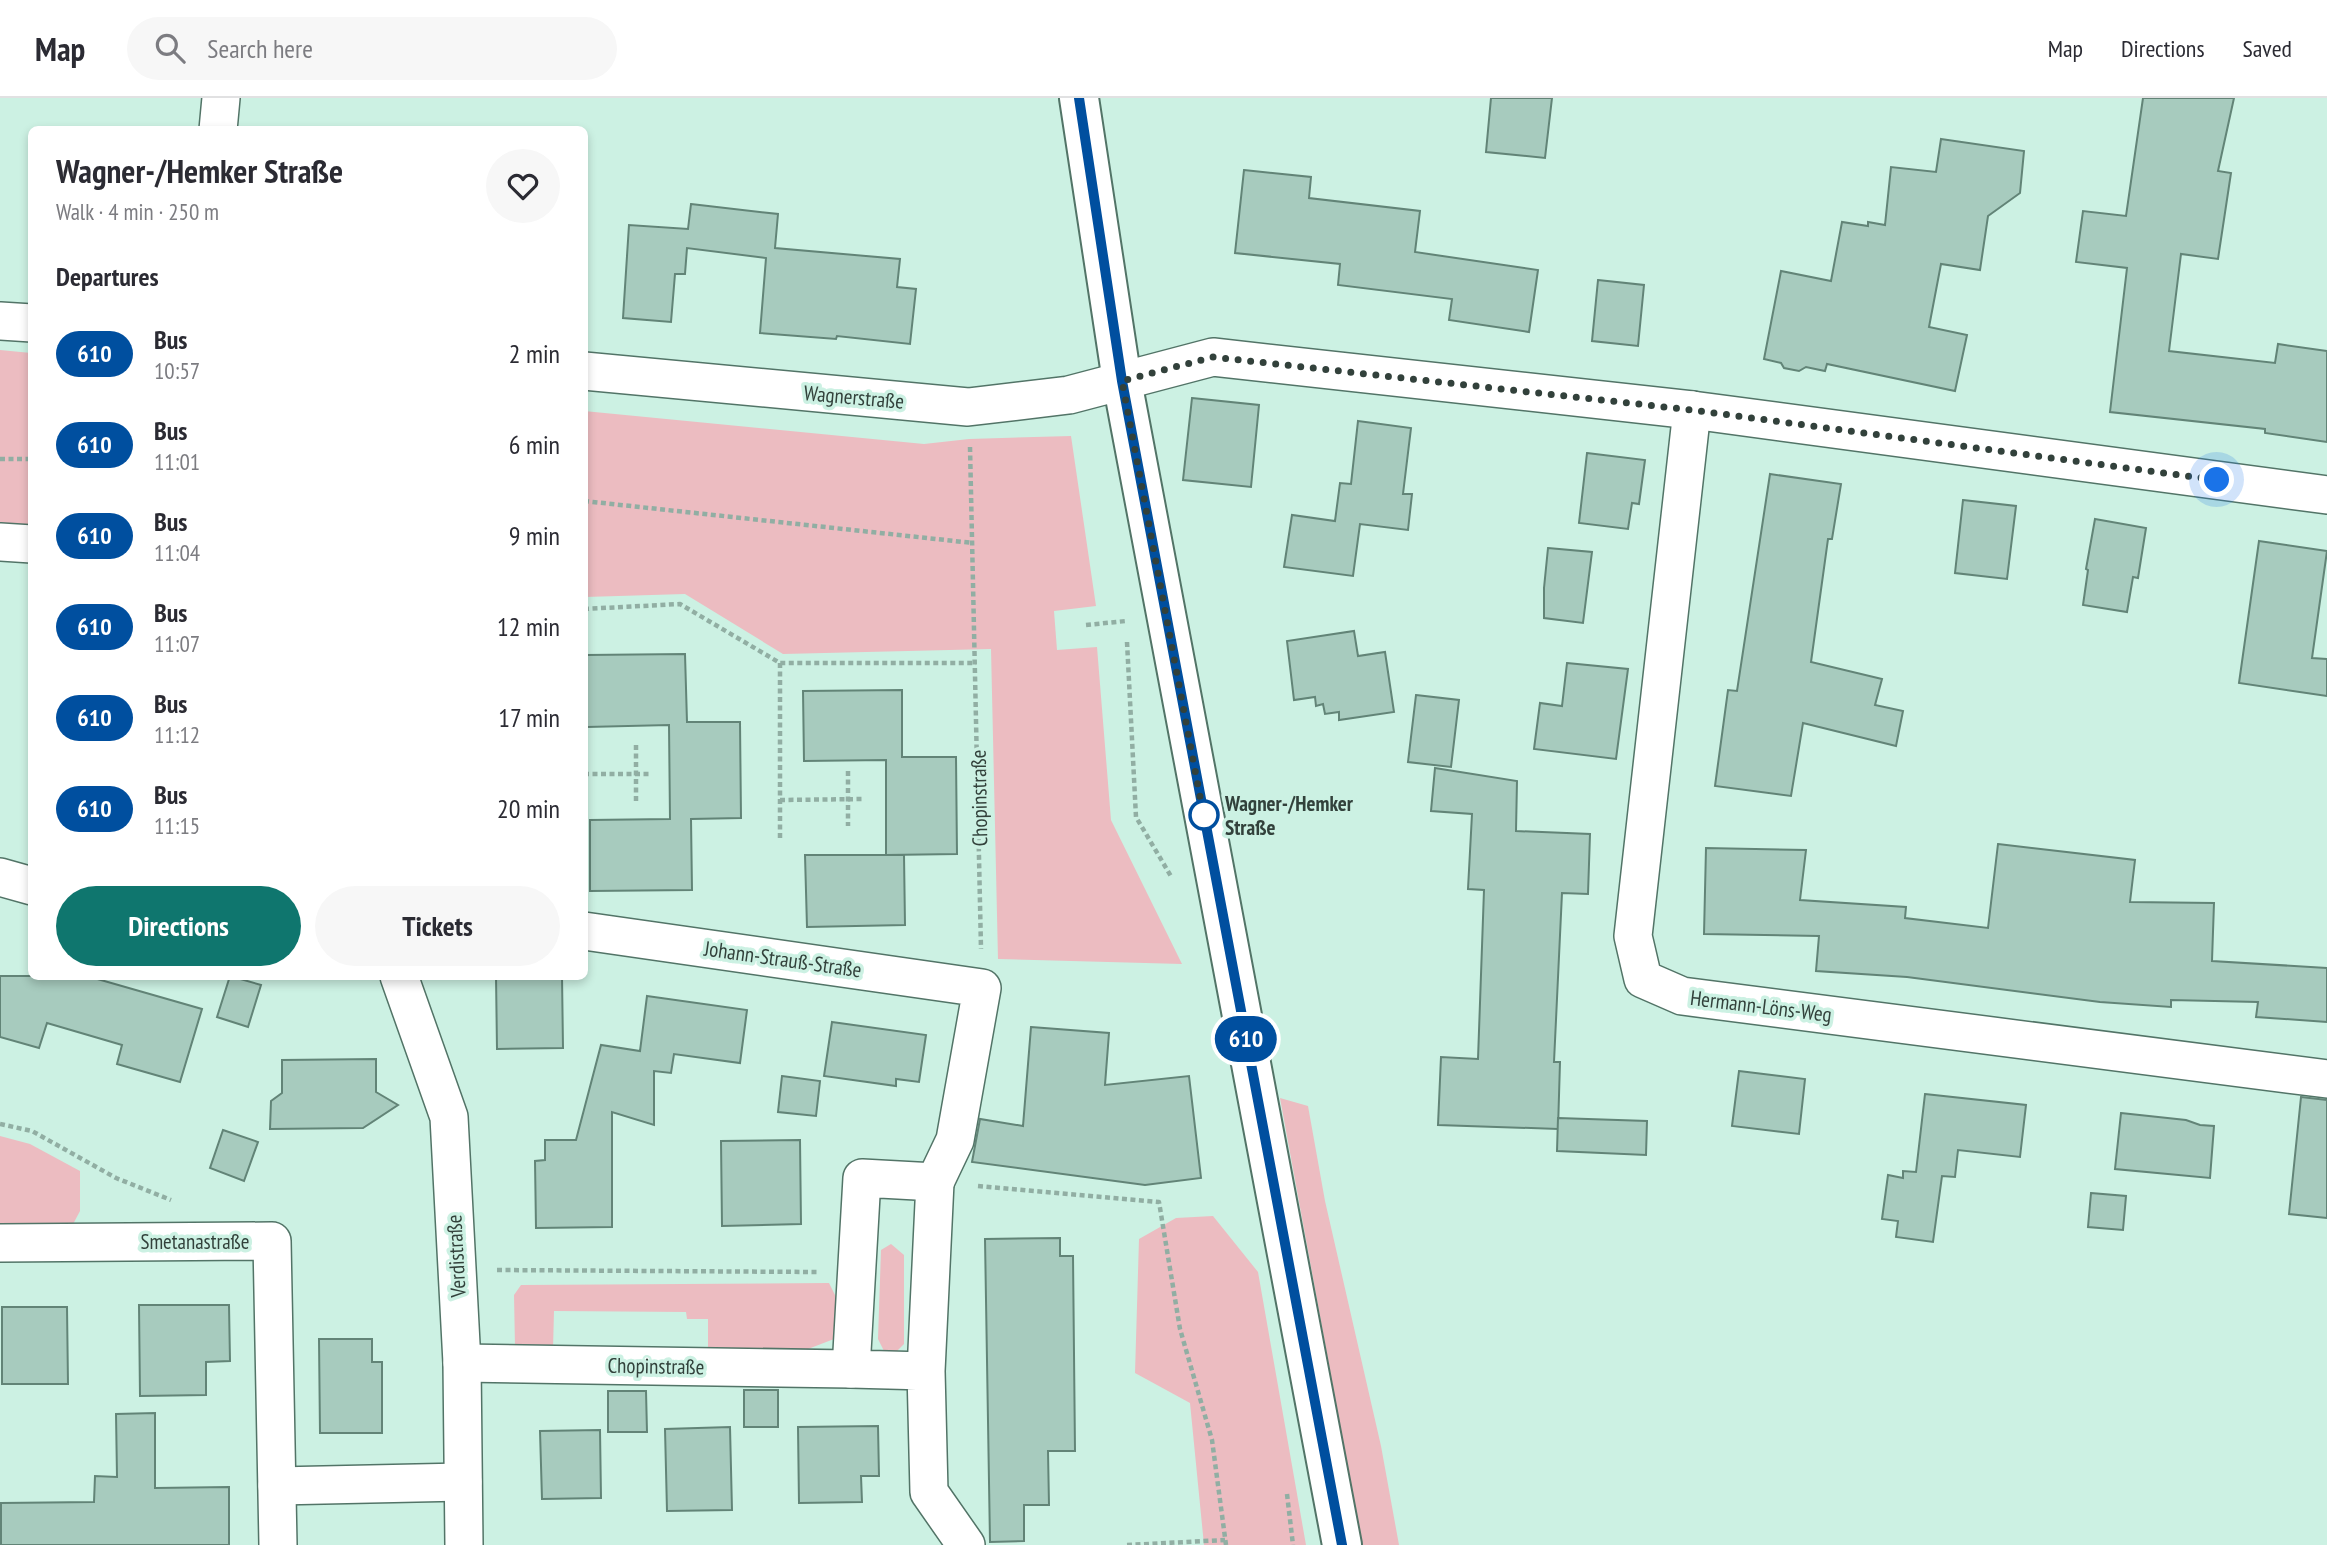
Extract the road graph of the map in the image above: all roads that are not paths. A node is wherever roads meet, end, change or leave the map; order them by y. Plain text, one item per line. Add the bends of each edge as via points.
1 (221, 98) edge
2 (1079, 98) edge
3 (218, 126) edge
4 (0, 321) edge
5 (28, 323) edge
6 (588, 371) edge
7 (1122, 381) junction
8 (1692, 410) junction
9 (2327, 495) edge
10 (0, 542) edge
11 (28, 544) edge
12 (0, 877) edge
13 (28, 885) edge
14 (588, 931) edge
15 (400, 980) edge
16 (2327, 1079) edge
17 (935, 1182) junction
18 (0, 1243) edge
19 (461, 1363) junction
20 (850, 1369) junction
21 (926, 1371) junction
22 (463, 1482) junction
23 (277, 1486) junction
24 (278, 1545) edge
25 (464, 1545) edge
26 (965, 1545) edge
27 (1342, 1545) edge

1 - 3 street
2 - 7 main road
4 - 5 street
6 - 7 street, Wagnerstraße via 968,408 1069,395
7 - 8 street, Wagnerstraße via 1213,357
7 - 27 main road
8 - 9 street, Wagnerstraße
8 - 16 street, Hermann-Löns-Weg via 1633,936 1643,979 1682,996
10 - 11 street
12 - 13 street
14 - 17 street, Johann-Strauß-Straße via 982,988 955,1140
15 - 19 street, Verdistraße via 449,1117
17 - 20 street via 862,1178
17 - 21 street
18 - 23 street, Smetanastraße via 272,1241
19 - 20 street, Chopinstraße
19 - 22 street, Verdistraße
20 - 21 street, Chopinstraße
21 - 26 street via 929,1492
22 - 23 street
22 - 25 street, Verdistraße
23 - 24 street, Smetanastraße

